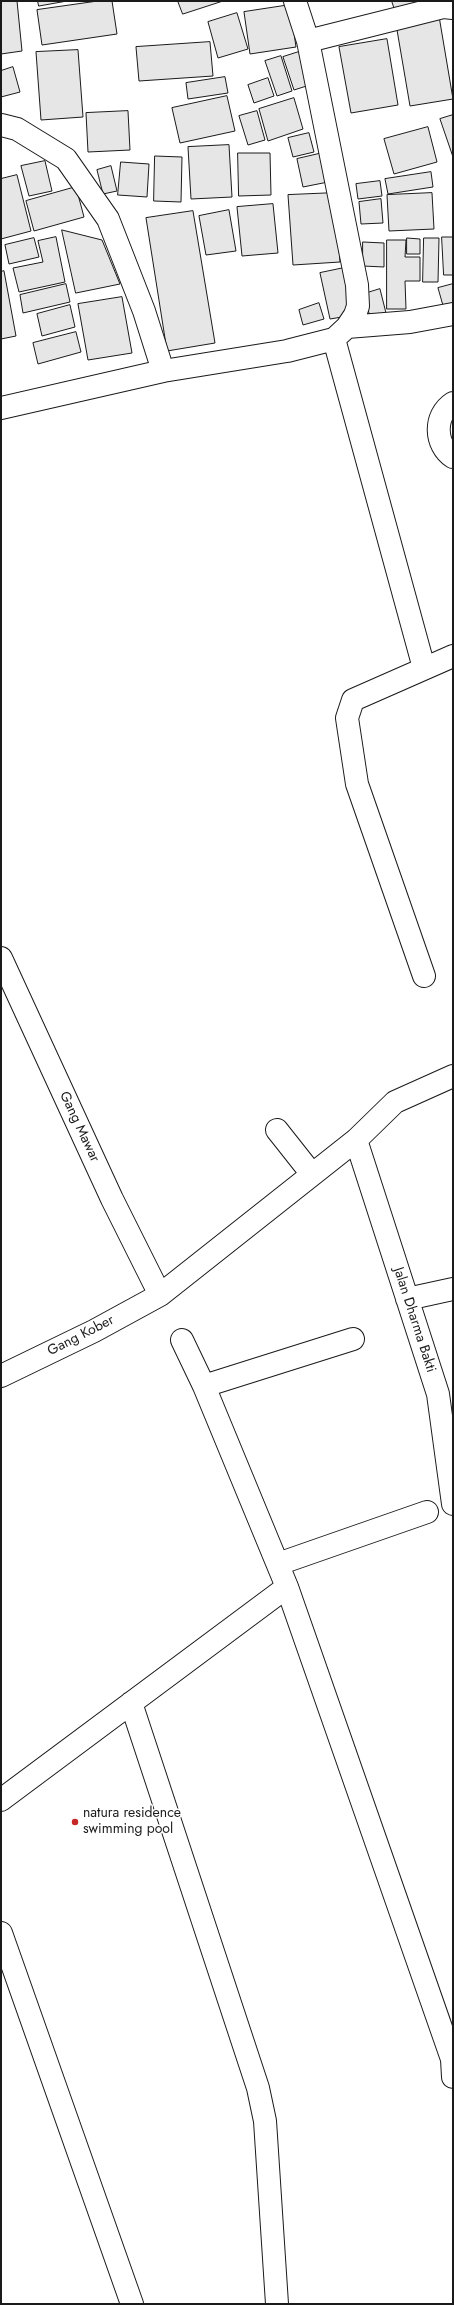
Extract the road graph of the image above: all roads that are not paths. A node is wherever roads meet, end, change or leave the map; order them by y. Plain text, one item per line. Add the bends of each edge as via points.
1 (295, 1) edge
2 (453, 8) edge
3 (308, 41) junction
4 (1, 125) edge
5 (453, 314) edge
6 (340, 333) junction
7 (163, 371) junction
8 (453, 403) edge
9 (1, 408) edge
10 (453, 457) edge
11 (453, 656) edge
12 (424, 668) junction
13 (1, 958) edge
14 (424, 976) dead end
15 (453, 1076) edge
16 (277, 1130) dead end
17 (356, 1140) junction
18 (311, 1173) junction
19 (453, 1289) edge
20 (160, 1295) junction
21 (407, 1299) junction
22 (353, 1339) dead end
23 (182, 1340) dead end
24 (1, 1376) edge
25 (204, 1386) junction
26 (453, 1504) edge
27 (427, 1512) dead end
28 (278, 1564) junction
29 (287, 1587) junction
30 (131, 1703) junction
31 (1, 1800) edge
32 (1, 1933) edge
33 (453, 2077) edge
34 (132, 2304) edge
35 (277, 2304) edge

1 - 3 street
2 - 3 street via 443,7
3 - 6 street via 357,285 358,306
4 - 7 street via 17,129 66,159 108,218 144,311
5 - 6 street
6 - 7 street via 287,351
6 - 12 street
7 - 9 street
8 - 10 street via 443,414 438,434 444,449
11 - 12 street
12 - 14 street via 353,700 347,718 357,784
13 - 20 street, Gang Mawar via 112,1200
15 - 17 street, Gang Kober via 395,1102
16 - 18 street
17 - 18 street, Gang Kober
17 - 21 street, Jalan Dharma Bakti
18 - 20 street, Gang Kober
19 - 21 street
20 - 24 street, Gang Kober via 94,1331
21 - 26 street, Jalan Dharma Bakti via 438,1394
22 - 25 street
23 - 25 street
25 - 28 street
27 - 28 street
28 - 29 street
29 - 30 street
29 - 33 street via 452,2059
30 - 31 street
30 - 35 street via 258,2088 265,2121
32 - 34 street

